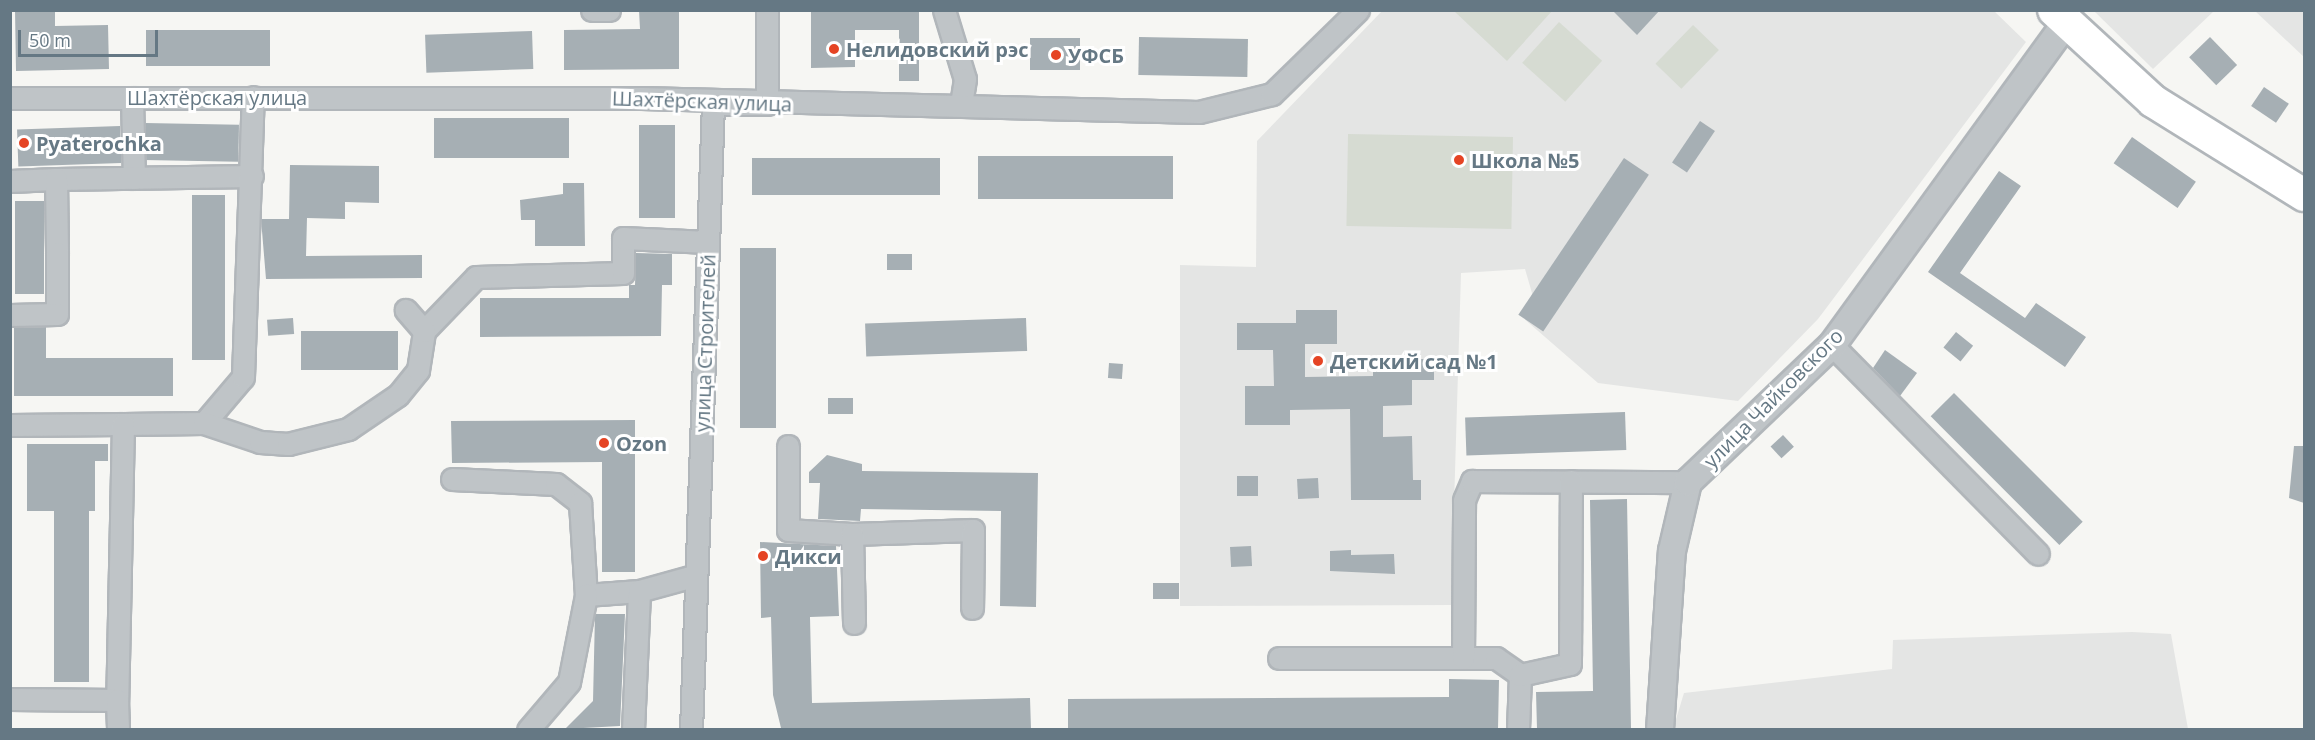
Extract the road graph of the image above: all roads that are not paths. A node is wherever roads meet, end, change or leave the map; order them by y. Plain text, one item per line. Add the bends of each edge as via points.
1 (591, 10) edge
2 (609, 10) edge
3 (767, 10) edge
4 (944, 10) edge
5 (1358, 10) edge
6 (2060, 17) edge
7 (254, 97) junction
8 (10, 98) edge
9 (132, 98) junction
10 (961, 103) junction
11 (713, 104) junction
12 (767, 104) junction
13 (252, 176) junction
14 (134, 178) junction
15 (56, 179) junction
16 (10, 181) edge
17 (2304, 195) edge
18 (708, 242) junction
19 (406, 310) dead end
20 (10, 315) edge
21 (423, 332) junction
22 (1832, 345) junction
23 (204, 423) junction
24 (123, 424) junction
25 (10, 425) edge
26 (788, 446) dead end
27 (452, 479) dead end
28 (1570, 481) junction
29 (1688, 482) junction
30 (852, 534) junction
31 (2038, 554) dead end
32 (693, 576) junction
33 (639, 591) junction
34 (586, 595) junction
35 (972, 608) dead end
36 (854, 623) dead end
37 (1279, 658) dead end
38 (1463, 658) junction
39 (1520, 675) junction
40 (10, 699) edge
41 (117, 700) junction
42 (118, 729) edge
43 (528, 729) edge
44 (633, 729) edge
45 (691, 729) edge
46 (1518, 729) edge
47 (1660, 729) edge

1 - 2 street
3 - 12 street
4 - 10 street via 965,80
5 - 10 street, Шахтёрская улица via 1294,77 1254,101 1199,112
6 - 17 main road via 2153,100
6 - 22 street, улица Чайковского
7 - 9 street, Шахтёрская улица
7 - 11 street, Шахтёрская улица via 630,98
7 - 13 street
8 - 9 street, Шахтёрская улица
9 - 14 street
10 - 12 street, Шахтёрская улица
11 - 12 street
11 - 18 street, улица Строителей
13 - 14 street
13 - 23 street via 243,377
14 - 15 street
15 - 16 street
15 - 20 street via 57,314
18 - 21 street via 623,238 623,273 476,277
18 - 32 street, улица Строителей
19 - 21 street
21 - 23 street via 418,370 398,395 348,429 288,444 260,442
22 - 29 street, улица Чайковского
22 - 31 street
23 - 24 street
24 - 25 street
24 - 41 street
26 - 30 street via 788,530
27 - 34 street via 556,484 580,503
28 - 29 street
28 - 38 street via 1472,481 1464,500
28 - 39 street via 1570,664
29 - 47 street, улица Чайковского via 1672,550
30 - 35 street via 973,530
30 - 36 street
32 - 33 street
32 - 45 street, улица Строителей
33 - 34 street
33 - 44 street
34 - 43 street via 569,682
37 - 38 street
38 - 39 street via 1496,657
39 - 46 street
40 - 41 street
41 - 42 street

